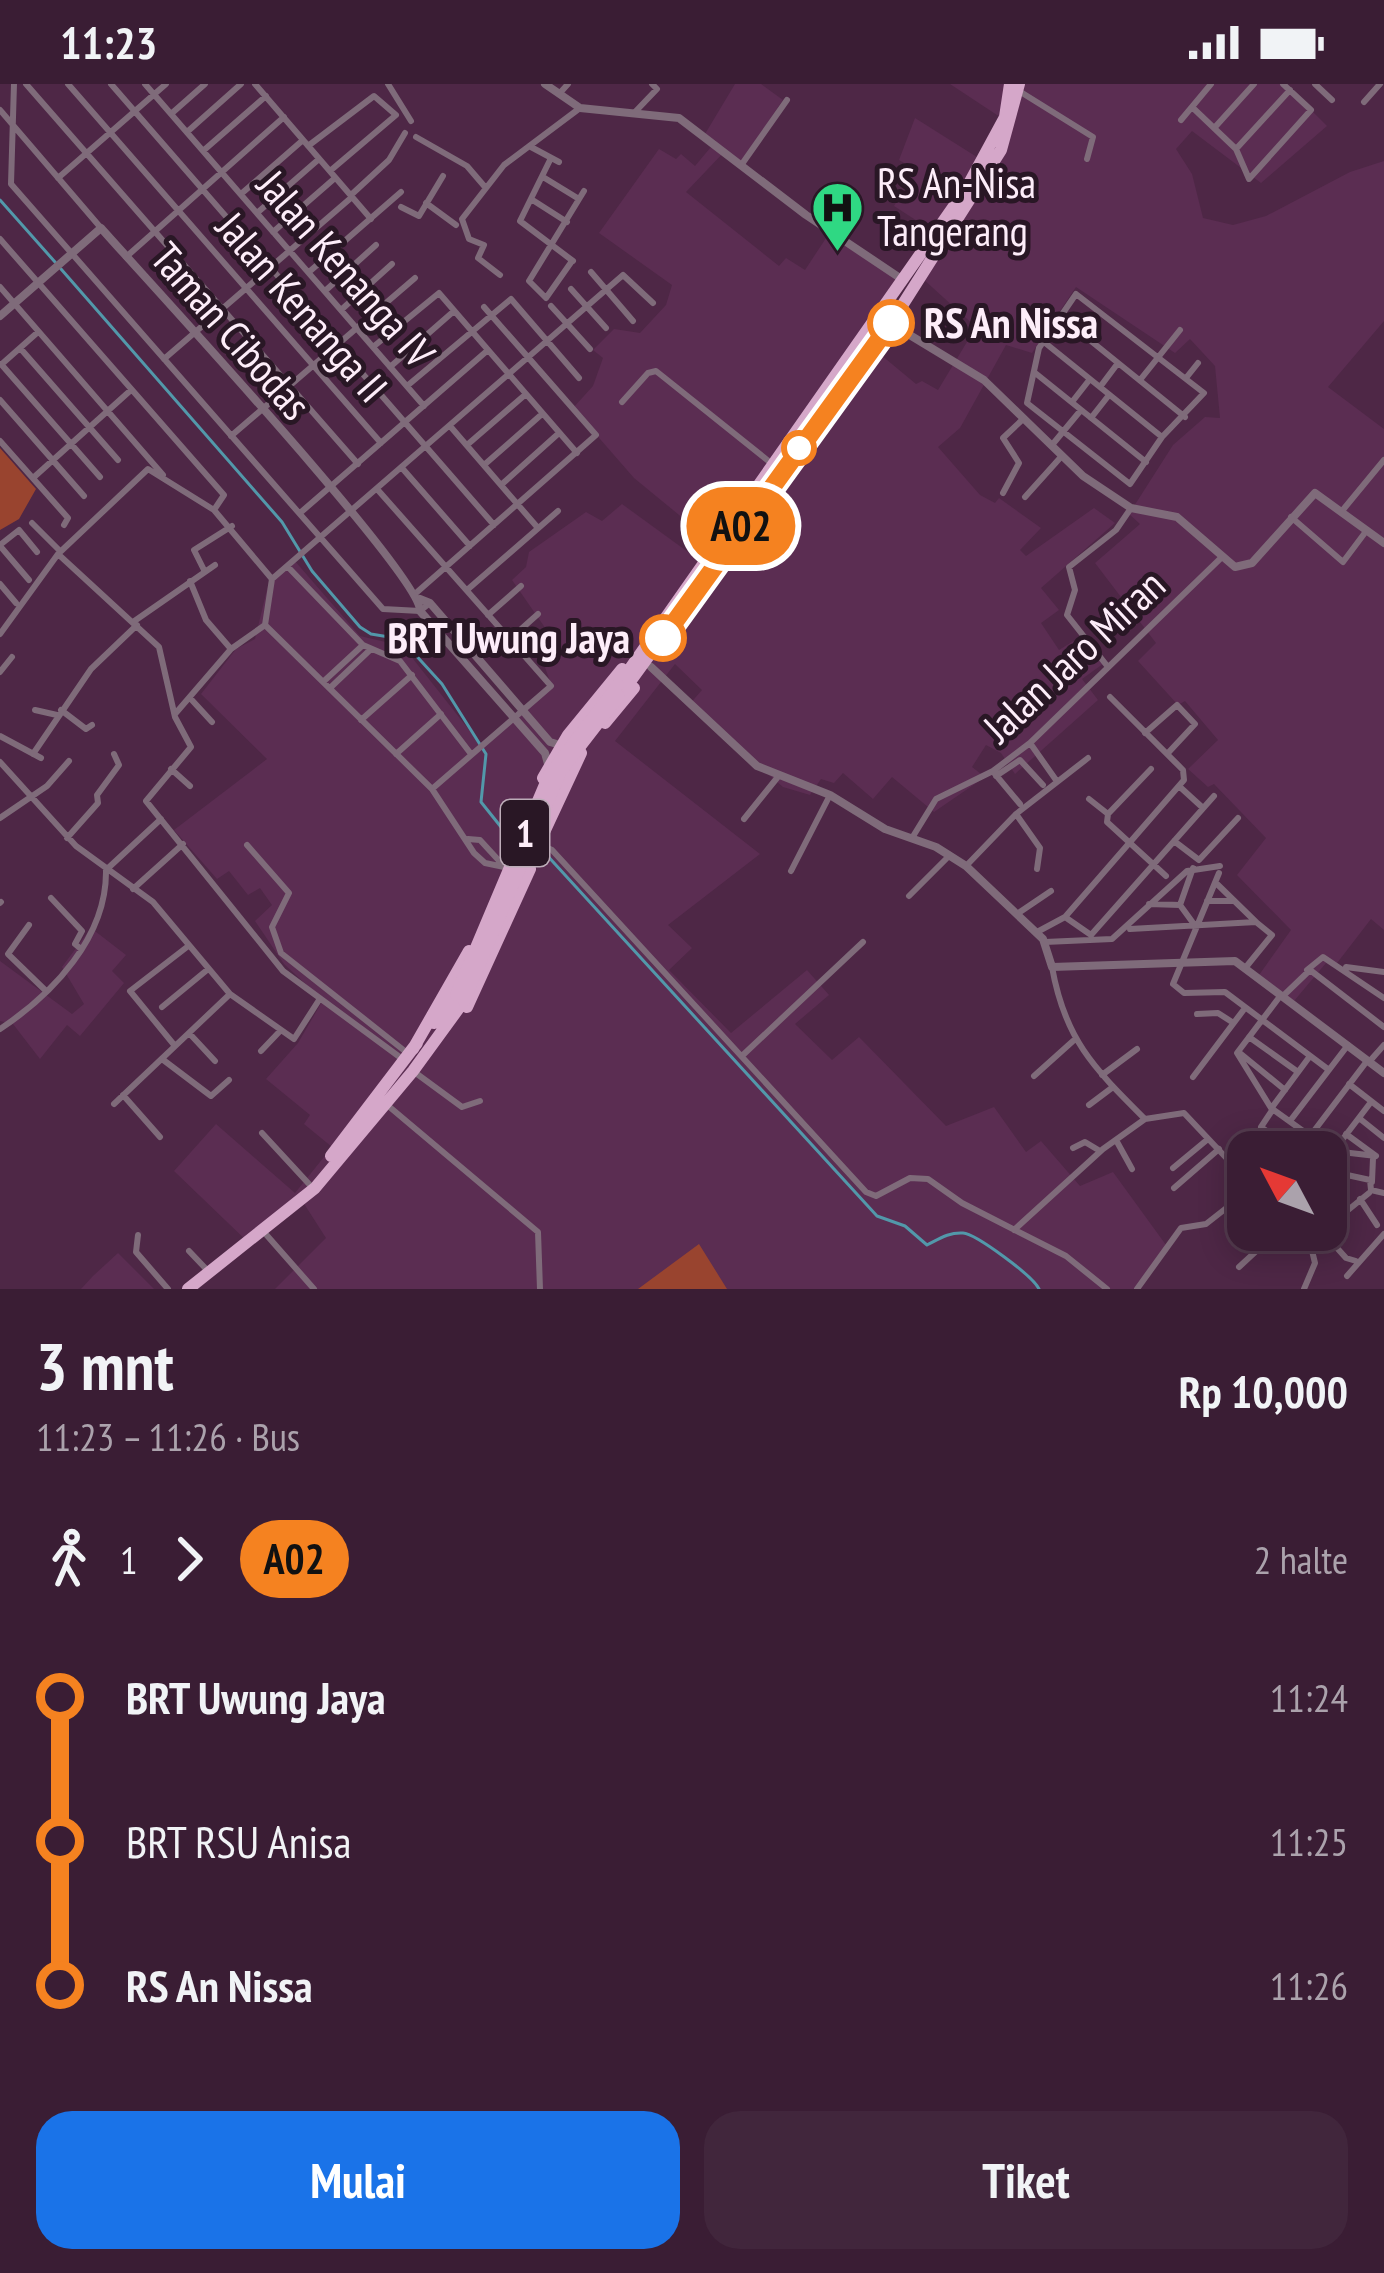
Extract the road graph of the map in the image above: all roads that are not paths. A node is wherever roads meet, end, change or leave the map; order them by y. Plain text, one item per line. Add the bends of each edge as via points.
1 (14, 84) edge
2 (26, 84) edge
3 (68, 84) edge
4 (111, 84) edge
5 (145, 84) edge
6 (166, 84) edge
7 (205, 84) edge
8 (241, 84) edge
9 (255, 84) edge
10 (388, 84) edge
11 (545, 84) edge
12 (568, 84) edge
13 (652, 84) edge
14 (1210, 84) edge
15 (1254, 84) edge
16 (1380, 84) edge
17 (1016, 86) edge
18 (1320, 86) edge
19 (1286, 87) edge
20 (154, 94) junction
21 (559, 94) junction
22 (266, 96) junction
23 (787, 100) dead end
24 (1332, 100) dead end
25 (1364, 102) dead end
26 (1192, 107) junction
27 (580, 108) junction
28 (0, 110) edge
29 (135, 111) junction
30 (635, 112) junction
31 (171, 114) junction
32 (284, 117) junction
33 (1181, 120) dead end
34 (411, 122) dead end
35 (12, 124) junction
36 (1216, 126) junction
37 (187, 132) junction
38 (110, 133) junction
39 (405, 133) dead end
40 (416, 137) dead end
41 (305, 143) junction
42 (531, 147) junction
43 (997, 147) junction
44 (1236, 149) junction
45 (203, 151) junction
46 (87, 153) junction
47 (319, 159) junction
48 (1087, 159) dead end
49 (742, 164) junction
50 (221, 172) junction
51 (333, 174) junction
52 (443, 176) dead end
53 (543, 177) junction
54 (58, 178) junction
55 (485, 187) junction
56 (202, 189) junction
57 (401, 192) dead end
58 (241, 194) junction
59 (351, 196) junction
60 (531, 199) junction
61 (426, 203) junction
62 (401, 207) dead end
63 (178, 211) junction
64 (257, 213) junction
65 (371, 219) junction
66 (459, 222) junction
67 (567, 222) junction
68 (101, 228) junction
69 (155, 231) junction
70 (273, 232) junction
71 (447, 233) dead end
72 (0, 239) edge
73 (376, 245) dead end
74 (553, 246) junction
75 (290, 251) junction
76 (68, 256) junction
77 (126, 256) junction
78 (392, 264) dead end
79 (270, 268) junction
80 (308, 272) junction
81 (591, 272) dead end
82 (500, 275) dead end
83 (415, 278) dead end
84 (904, 280) junction
85 (38, 283) junction
86 (0, 287) edge
87 (246, 289) junction
88 (571, 289) dead end
89 (606, 290) junction
90 (325, 291) junction
91 (14, 303) junction
92 (653, 303) dead end
93 (551, 306) dead end
94 (587, 307) junction
95 (223, 309) junction
96 (341, 310) junction
97 (454, 311) junction
98 (487, 311) junction
99 (0, 316) edge
100 (1060, 316) junction
101 (885, 320) junction
102 (633, 321) dead end
103 (567, 324) junction
104 (357, 328) junction
105 (606, 328) dead end
106 (1180, 330) dead end
107 (471, 331) junction
108 (39, 332) junction
109 (194, 334) junction
110 (548, 340) junction
111 (1043, 342) junction
112 (338, 345) junction
113 (373, 347) junction
114 (20, 348) junction
115 (590, 349) dead end
116 (488, 350) junction
117 (1158, 357) junction
118 (528, 358) junction
119 (164, 359) junction
120 (1118, 363) junction
121 (1198, 363) dead end
122 (1, 365) edge
123 (314, 366) junction
124 (390, 367) junction
125 (1034, 372) junction
126 (509, 375) junction
127 (579, 378) dead end
128 (1186, 378) junction
129 (1090, 379) junction
130 (1139, 380) junction
131 (290, 386) junction
132 (407, 386) junction
133 (1100, 387) junction
134 (131, 390) junction
135 (526, 394) junction
136 (1109, 395) junction
137 (0, 400) edge
138 (622, 402) dead end
139 (1072, 402) junction
140 (424, 406) junction
141 (1081, 410) junction
142 (108, 411) junction
143 (262, 411) junction
144 (542, 414) junction
145 (1185, 416) junction
146 (1091, 418) junction
147 (1022, 420) junction
148 (405, 423) junction
149 (450, 426) junction
150 (88, 427) junction
151 (559, 433) junction
152 (1062, 434) junction
153 (231, 436) junction
154 (1162, 437) junction
155 (0, 441) edge
156 (70, 443) junction
157 (381, 443) junction
158 (467, 445) junction
159 (426, 447) junction
160 (1050, 448) junction
161 (577, 453) junction
162 (1060, 458) junction
163 (52, 460) junction
164 (118, 460) dead end
165 (1384, 460) edge
166 (1146, 462) junction
167 (358, 464) junction
168 (484, 465) junction
169 (774, 465) junction
170 (402, 468) junction
171 (100, 477) dead end
172 (33, 478) junction
173 (165, 478) junction
174 (501, 485) junction
175 (329, 489) junction
176 (377, 489) junction
177 (1003, 494) dead end
178 (84, 496) dead end
179 (1025, 497) dead end
180 (518, 504) junction
181 (1131, 508) junction
182 (214, 510) junction
183 (558, 511) dead end
184 (1342, 511) junction
185 (350, 513) junction
186 (299, 514) junction
187 (1292, 517) junction
188 (32, 523) dead end
189 (64, 525) dead end
190 (494, 525) junction
191 (232, 526) junction
192 (538, 528) junction
193 (1367, 530) junction
194 (320, 538) junction
195 (1384, 544) edge
196 (0, 546) edge
197 (470, 546) junction
198 (37, 552) dead end
199 (59, 553) junction
200 (1222, 557) junction
201 (215, 565) dead end
202 (287, 566) junction
203 (446, 567) junction
204 (205, 571) junction
205 (272, 579) junction
206 (28, 580) dead end
207 (190, 581) junction
208 (0, 584) edge
209 (521, 586) dead end
210 (467, 590) junction
211 (422, 598) junction
212 (16, 603) dead end
213 (420, 611) junction
214 (488, 614) junction
215 (538, 614) dead end
216 (135, 624) junction
217 (265, 625) junction
218 (0, 634) edge
219 (510, 639) junction
220 (654, 643) junction
221 (367, 647) junction
222 (231, 650) junction
223 (12, 657) dead end
224 (651, 667) junction
225 (1108, 667) junction
226 (0, 672) edge
227 (412, 675) junction
228 (326, 686) junction
229 (1110, 697) dead end
230 (190, 698) junction
231 (35, 710) dead end
232 (59, 712) junction
233 (517, 713) junction
234 (175, 714) junction
235 (441, 714) junction
236 (361, 720) junction
237 (212, 722) dead end
238 (92, 724) dead end
239 (1145, 733) junction
240 (0, 736) edge
241 (1030, 743) junction
242 (560, 746) junction
243 (474, 752) junction
244 (114, 754) dead end
245 (396, 754) junction
246 (1167, 754) junction
247 (1088, 758) dead end
248 (69, 761) dead end
249 (0, 762) edge
250 (549, 765) junction
251 (171, 769) junction
252 (1151, 769) dead end
253 (994, 773) junction
254 (777, 778) junction
255 (1056, 779) junction
256 (1042, 785) dead end
257 (190, 786) dead end
258 (1180, 787) junction
259 (432, 789) junction
260 (830, 795) junction
261 (1214, 796) dead end
262 (28, 798) junction
263 (1089, 799) dead end
264 (1020, 804) dead end
265 (1203, 808) junction
266 (1016, 814) junction
267 (1108, 814) junction
268 (0, 818) edge
269 (1238, 818) dead end
270 (161, 819) junction
271 (744, 819) dead end
272 (521, 831) junction
273 (67, 838) junction
274 (468, 838) junction
275 (912, 838) junction
276 (1174, 841) junction
277 (1128, 843) junction
278 (184, 844) junction
279 (248, 845) dead end
280 (529, 850) junction
281 (950, 855) junction
282 (1153, 865) junction
283 (966, 866) junction
284 (505, 867) junction
285 (1036, 868) dead end
286 (1193, 868) junction
287 (106, 870) junction
288 (790, 872) dead end
289 (1218, 874) junction
290 (1166, 876) dead end
291 (133, 889) junction
292 (1051, 890) dead end
293 (909, 896) dead end
294 (52, 898) dead end
295 (1236, 901) junction
296 (1207, 902) junction
297 (1145, 904) junction
298 (1180, 905) junction
299 (1018, 914) junction
300 (1065, 917) junction
301 (1256, 922) junction
302 (29, 925) dead end
303 (1196, 927) junction
304 (1128, 929) junction
305 (1037, 932) junction
306 (862, 942) dead end
307 (1045, 942) junction
308 (188, 947) junction
309 (82, 950) junction
310 (1180, 962) junction
311 (1052, 967) junction
312 (1246, 967) junction
313 (1343, 967) junction
314 (206, 970) junction
315 (1307, 970) junction
316 (1384, 972) edge
317 (45, 990) junction
318 (230, 994) junction
319 (1282, 995) junction
320 (1384, 998) edge
321 (319, 1000) junction
322 (162, 1007) dead end
323 (1245, 1007) junction
324 (1197, 1014) dead end
325 (1262, 1020) junction
326 (1234, 1023) junction
327 (1384, 1027) edge
328 (0, 1029) edge
329 (281, 1030) junction
330 (189, 1033) junction
331 (1249, 1037) junction
332 (1073, 1041) junction
333 (1348, 1045) junction
334 (1384, 1045) edge
335 (175, 1046) junction
336 (1137, 1049) dead end
337 (262, 1051) dead end
338 (744, 1054) junction
339 (1238, 1054) junction
340 (1310, 1056) junction
341 (413, 1058) junction
342 (162, 1059) junction
343 (215, 1060) dead end
344 (1370, 1060) junction
345 (1329, 1070) junction
346 (1298, 1072) junction
347 (1384, 1073) edge
348 (1034, 1076) dead end
349 (1102, 1076) junction
350 (1193, 1077) dead end
351 (230, 1080) dead end
352 (1349, 1084) junction
353 (1113, 1087) junction
354 (1286, 1090) junction
355 (123, 1096) junction
356 (480, 1101) dead end
357 (1371, 1102) junction
358 (114, 1104) dead end
359 (386, 1104) junction
360 (1089, 1106) dead end
361 (1272, 1108) junction
362 (1384, 1111) edge
363 (1358, 1118) junction
364 (1145, 1119) junction
365 (1290, 1121) junction
366 (1268, 1131) edge
367 (1303, 1131) edge
368 (1314, 1131) edge
369 (262, 1133) dead end
370 (1347, 1133) edge
371 (1347, 1135) edge
372 (160, 1137) dead end
373 (1384, 1138) edge
374 (1208, 1139) junction
375 (1116, 1140) junction
376 (1073, 1148) dead end
377 (1219, 1149) junction
378 (1100, 1151) junction
379 (1347, 1153) edge
380 (1374, 1157) junction
381 (1227, 1158) edge
382 (1173, 1168) dead end
383 (1132, 1169) dead end
384 (1347, 1171) edge
385 (1372, 1182) junction
386 (1174, 1188) dead end
387 (305, 1189) junction
388 (1370, 1193) dead end
389 (1384, 1193) edge
390 (1360, 1199) junction
391 (1227, 1208) edge
392 (1347, 1210) edge
393 (1380, 1222) edge
394 (1014, 1230) junction
395 (263, 1231) junction
396 (1384, 1234) edge
397 (138, 1235) dead end
398 (189, 1251) dead end
399 (1256, 1251) edge
400 (1314, 1251) edge
401 (1340, 1251) edge
402 (1356, 1262) junction
403 (1239, 1267) dead end
404 (1347, 1276) dead end
405 (199, 1284) edge
406 (168, 1289) edge
407 (314, 1289) edge
408 (540, 1289) edge
409 (1107, 1289) edge
410 (1137, 1289) edge
411 (1304, 1289) edge

1 - 35 street
2 - 46 street
3 - 38 street, Jalan Kenanga II
4 - 29 street
5 - 20 street, Jalan Kenanga IV
6 - 20 street
7 - 31 street
8 - 37 street
9 - 22 street
10 - 34 street
11 - 21 street
12 - 21 street
13 - 30 street via 657,89
14 - 26 street
15 - 36 street
16 - 25 street
17 - 43 highway, 1
17 - 48 street via 1094,137
18 - 24 street
19 - 44 street
19 - 44 street via 1311,110 1249,179
20 - 29 street
20 - 31 street, Jalan Kenanga IV
21 - 27 street
22 - 32 street
22 - 45 street
23 - 49 street
26 - 33 street
26 - 36 street
27 - 30 street
27 - 42 street
28 - 35 street, Taman Cibodas
29 - 38 street
29 - 56 street
30 - 49 street via 679,118
31 - 37 street, Jalan Kenanga IV
32 - 41 street
32 - 50 street
35 - 54 street, Taman Cibodas
35 - 76 street via 10,182
36 - 44 street
37 - 45 street, Jalan Kenanga IV
38 - 46 street
38 - 63 street, Jalan Kenanga II
39 - 59 street
40 - 55 street
41 - 47 street
41 - 51 street via 374,96 395,115
41 - 58 street
42 - 53 street via 555,161
42 - 55 street
43 - 84 highway, 1
43 - 101 highway, 1
45 - 50 street, Jalan Kenanga IV
46 - 54 street
46 - 69 street
47 - 51 street
47 - 64 street
49 - 84 street
50 - 56 street
50 - 58 street, Jalan Kenanga IV
51 - 59 street
51 - 70 street
52 - 61 street
53 - 60 street
53 - 67 street via 581,195
54 - 68 street, Taman Cibodas
55 - 66 street
56 - 63 street
56 - 79 street
57 - 65 street
58 - 64 street, Jalan Kenanga IV
59 - 65 street
59 - 75 street
60 - 67 street
60 - 74 street via 520,221
61 - 62 street via 419,216
61 - 66 street
63 - 69 street
63 - 87 street, Jalan Kenanga II
64 - 70 street, Jalan Kenanga IV
65 - 80 street
66 - 71 street
66 - 82 street via 484,245 478,258
67 - 74 street
68 - 76 street
68 - 77 street, Taman Cibodas
69 - 77 street
69 - 95 street
70 - 75 street, Jalan Kenanga IV
72 - 85 street
73 - 90 street
74 - 74 street via 529,279 544,297 574,262
75 - 79 street
75 - 80 street, Jalan Kenanga IV
76 - 85 street
76 - 119 street
77 - 109 street, Taman Cibodas
78 - 96 street
79 - 87 street
79 - 112 street
80 - 90 street, Jalan Kenanga IV
81 - 89 street
83 - 104 street
84 - 101 highway, 1
85 - 91 street
85 - 134 street
86 - 91 street
87 - 95 street
87 - 123 street, Jalan Kenanga II
88 - 94 street
89 - 92 street via 626,274
89 - 94 street
89 - 102 street
90 - 96 street, Jalan Kenanga IV
91 - 99 street
91 - 108 street
93 - 103 street
94 - 103 street
94 - 105 street
95 - 109 street
95 - 131 street
96 - 104 street, Jalan Kenanga IV
97 - 107 street
97 - 113 street via 437,293
97 - 124 street
98 - 107 street
98 - 110 street via 512,299
98 - 118 street
100 - 111 street
100 - 117 street via 1080,295
100 - 120 street
101 - 147 street via 974,372
101 - 169 highway, 1
101 - 220 highway, 1
103 - 110 street
103 - 115 street
104 - 112 street
104 - 113 street, Jalan Kenanga IV
106 - 117 street
107 - 116 street
107 - 132 street
108 - 114 street
108 - 142 street
109 - 119 street
109 - 143 street, Taman Cibodas
110 - 118 street
110 - 127 street
111 - 125 street
111 - 129 street
112 - 123 street
112 - 148 street
113 - 124 street, Jalan Kenanga IV
114 - 122 street
114 - 150 street
116 - 126 street
116 - 140 street
117 - 128 street
117 - 130 street
118 - 126 street
118 - 161 street via 596,435
119 - 153 street
120 - 130 street
120 - 133 street
121 - 128 street
122 - 156 street
123 - 131 street
123 - 157 street, Jalan Kenanga II
124 - 132 street, Jalan Kenanga IV
125 - 139 street
125 - 152 street via 1028,406
126 - 135 street
126 - 149 street
128 - 145 street via 1203,392
129 - 133 street
129 - 139 street
130 - 145 street
131 - 143 street
131 - 167 street
132 - 140 street, Jalan Kenanga IV
133 - 136 street
134 - 142 street
134 - 182 street via 224,496
135 - 144 street
135 - 158 street
136 - 146 street
136 - 154 street
137 - 163 street
138 - 169 street via 656,371
139 - 141 street
140 - 148 street
141 - 146 street
141 - 152 street
142 - 150 street
142 - 173 street
143 - 153 street
143 - 175 street, Taman Cibodas
144 - 151 street
144 - 168 street
145 - 154 street
146 - 166 street
147 - 160 street
147 - 177 street via 1003,438 1019,463
148 - 157 street
148 - 159 street
149 - 158 street
149 - 159 street
150 - 156 street
150 - 164 street
151 - 161 street
151 - 174 street
152 - 160 street
152 - 166 street via 1129,484
153 - 186 street
154 - 166 street
155 - 172 street
156 - 163 street
156 - 171 street
157 - 167 street
158 - 168 street
159 - 170 street
159 - 190 street
160 - 162 street
161 - 180 street
162 - 179 street
162 - 181 street
163 - 172 street
163 - 178 street
165 - 184 street
167 - 175 street
168 - 174 street
169 - 220 highway, 1
170 - 176 street
170 - 197 street
172 - 189 street via 69,519
173 - 182 street
173 - 199 street via 144,470
174 - 180 street
175 - 185 street, Taman Cibodas
175 - 186 street
176 - 185 street
176 - 203 street
180 - 190 street
180 - 192 street
181 - 200 street via 1173,514
181 - 225 street via 1069,568 1075,590 1067,615
182 - 191 street
183 - 192 street
184 - 187 street via 1315,493
184 - 193 street
185 - 194 street
185 - 211 street, Taman Cibodas
186 - 194 street
187 - 193 street via 1342,562
187 - 200 street via 1252,563 1240,568
188 - 199 street
190 - 197 street
191 - 204 street via 194,550
191 - 205 street
192 - 210 street
193 - 195 street
194 - 202 street
194 - 213 street via 384,611
196 - 198 street via 19,530
196 - 206 street
197 - 203 street
199 - 216 street
199 - 218 street
200 - 225 street, Jalan Jaro Miran
201 - 204 street
202 - 205 street
202 - 221 street
203 - 210 street
203 - 211 street
204 - 207 street
205 - 217 street
207 - 216 street
207 - 222 street via 206,620
208 - 212 street
209 - 214 street
210 - 214 street
211 - 213 street
211 - 233 street, Taman Cibodas
213 - 233 street
214 - 219 street
215 - 219 street
216 - 232 street
216 - 234 street via 159,647
217 - 222 street
217 - 228 street
219 - 233 street via 550,686
220 - 224 highway
220 - 242 highway
220 - 341 highway, 1, bridge via 561,771 460,998
221 - 227 street
221 - 228 street
222 - 230 street
223 - 226 street
224 - 254 street
224 - 280 highway via 579,756
225 - 241 street, Jalan Jaro Miran
227 - 235 street
227 - 236 street
228 - 236 street
229 - 239 street
230 - 234 street
230 - 237 street
231 - 232 street
232 - 238 street via 86,729
232 - 240 street via 37,756
233 - 242 street
233 - 243 street
233 - 250 street
234 - 251 street via 190,747
235 - 243 street
235 - 245 street
236 - 245 street
239 - 246 street
239 - 246 street via 1178,705 1195,724
241 - 253 street, Jalan Jaro Miran
241 - 255 street
242 - 250 highway
243 - 259 street
244 - 273 street via 120,764
245 - 259 street
246 - 258 street via 1185,774
247 - 255 street
248 - 262 street
249 - 262 street
250 - 272 highway
251 - 257 street
251 - 270 street via 145,798
252 - 267 street
253 - 256 street via 1020,760
253 - 264 street
253 - 275 street, Jalan Jaro Miran via 936,799
254 - 260 street
254 - 271 street
255 - 266 street
258 - 265 street
258 - 277 street
259 - 274 street
260 - 275 street
260 - 288 street
261 - 265 street
262 - 268 street
262 - 273 street
263 - 267 street
265 - 276 street
266 - 283 street
266 - 285 street via 1040,848
267 - 277 street via 1108,826
269 - 276 street via 1199,860
270 - 278 street
270 - 287 street
272 - 280 highway
272 - 284 highway
273 - 287 street
274 - 284 street
274 - 284 street via 485,863
275 - 281 street
276 - 282 street
277 - 282 street
277 - 300 street
278 - 291 street
278 - 321 street via 283,971
279 - 341 street via 289,893 272,927 281,953
280 - 284 street
280 - 338 street via 552,850
280 - 341 highway via 531,866 478,985 445,1040
281 - 283 street
281 - 293 street
282 - 290 street
282 - 300 street via 1091,935
283 - 299 street
284 - 341 highway
286 - 289 street
286 - 297 street
286 - 298 street
287 - 291 street
287 - 309 street via 103,907
289 - 295 street
289 - 296 street
291 - 308 street
292 - 299 street
294 - 309 street via 82,931 75,944
295 - 296 street
295 - 301 street
296 - 303 street
297 - 298 street
297 - 304 street
298 - 303 street
299 - 305 street
300 - 305 street
301 - 303 street
301 - 312 street via 1272,935
302 - 317 street via 8,954
303 - 304 street
303 - 310 street
304 - 307 street via 1101,941
305 - 307 street
306 - 338 street
307 - 311 street
308 - 314 street
308 - 335 street via 130,993
309 - 317 street
310 - 311 street
310 - 312 street
310 - 323 street via 1172,982 1182,992 1224,992
311 - 332 street
312 - 319 street
313 - 315 street via 1320,957
313 - 316 street
313 - 320 street
314 - 318 street
314 - 322 street
315 - 319 street
315 - 327 street
317 - 328 street
318 - 329 street
318 - 330 street
319 - 325 street
319 - 333 street
321 - 329 street via 296,1039
321 - 341 street
323 - 325 street
323 - 326 street
324 - 326 street via 1218,1012
325 - 331 street
325 - 340 street
326 - 350 street
329 - 337 street
330 - 335 street
330 - 343 street
331 - 339 street
331 - 346 street
332 - 348 street
332 - 349 street
333 - 344 street
333 - 345 street
334 - 344 street
335 - 342 street
336 - 349 street
338 - 394 street via 866,1192 881,1195 922,1177
339 - 354 street
339 - 361 street
340 - 345 street
340 - 346 street
341 - 356 street via 462,1107
341 - 359 highway, 1
341 - 387 highway, 1
342 - 351 street via 208,1095
342 - 355 street
344 - 347 street
344 - 352 street
345 - 365 street
346 - 354 street
349 - 353 street
352 - 357 street
352 - 368 street
353 - 360 street
353 - 364 street
354 - 361 street
355 - 358 street
355 - 372 street
357 - 362 street
357 - 363 street
359 - 387 highway, 1
359 - 408 street via 538,1232
361 - 365 street
361 - 366 street via 1261,1127
363 - 370 street
363 - 373 street
364 - 374 street via 1184,1113
364 - 375 street
365 - 367 street
369 - 387 street
371 - 380 street
374 - 377 street
374 - 382 street
375 - 378 street
375 - 383 street
376 - 378 street via 1088,1142
377 - 381 street
377 - 386 street
378 - 394 street
379 - 380 street
380 - 385 street
384 - 385 street
385 - 389 street via 1371,1190
387 - 395 highway, 1
388 - 390 street
390 - 392 street
390 - 393 street
391 - 410 street via 1181,1228
393 - 396 street
394 - 409 street via 1082,1265
395 - 405 highway, 1
395 - 407 street
396 - 402 street
397 - 406 street via 136,1252
398 - 405 street
399 - 403 street
400 - 411 street
401 - 402 street
402 - 404 street

